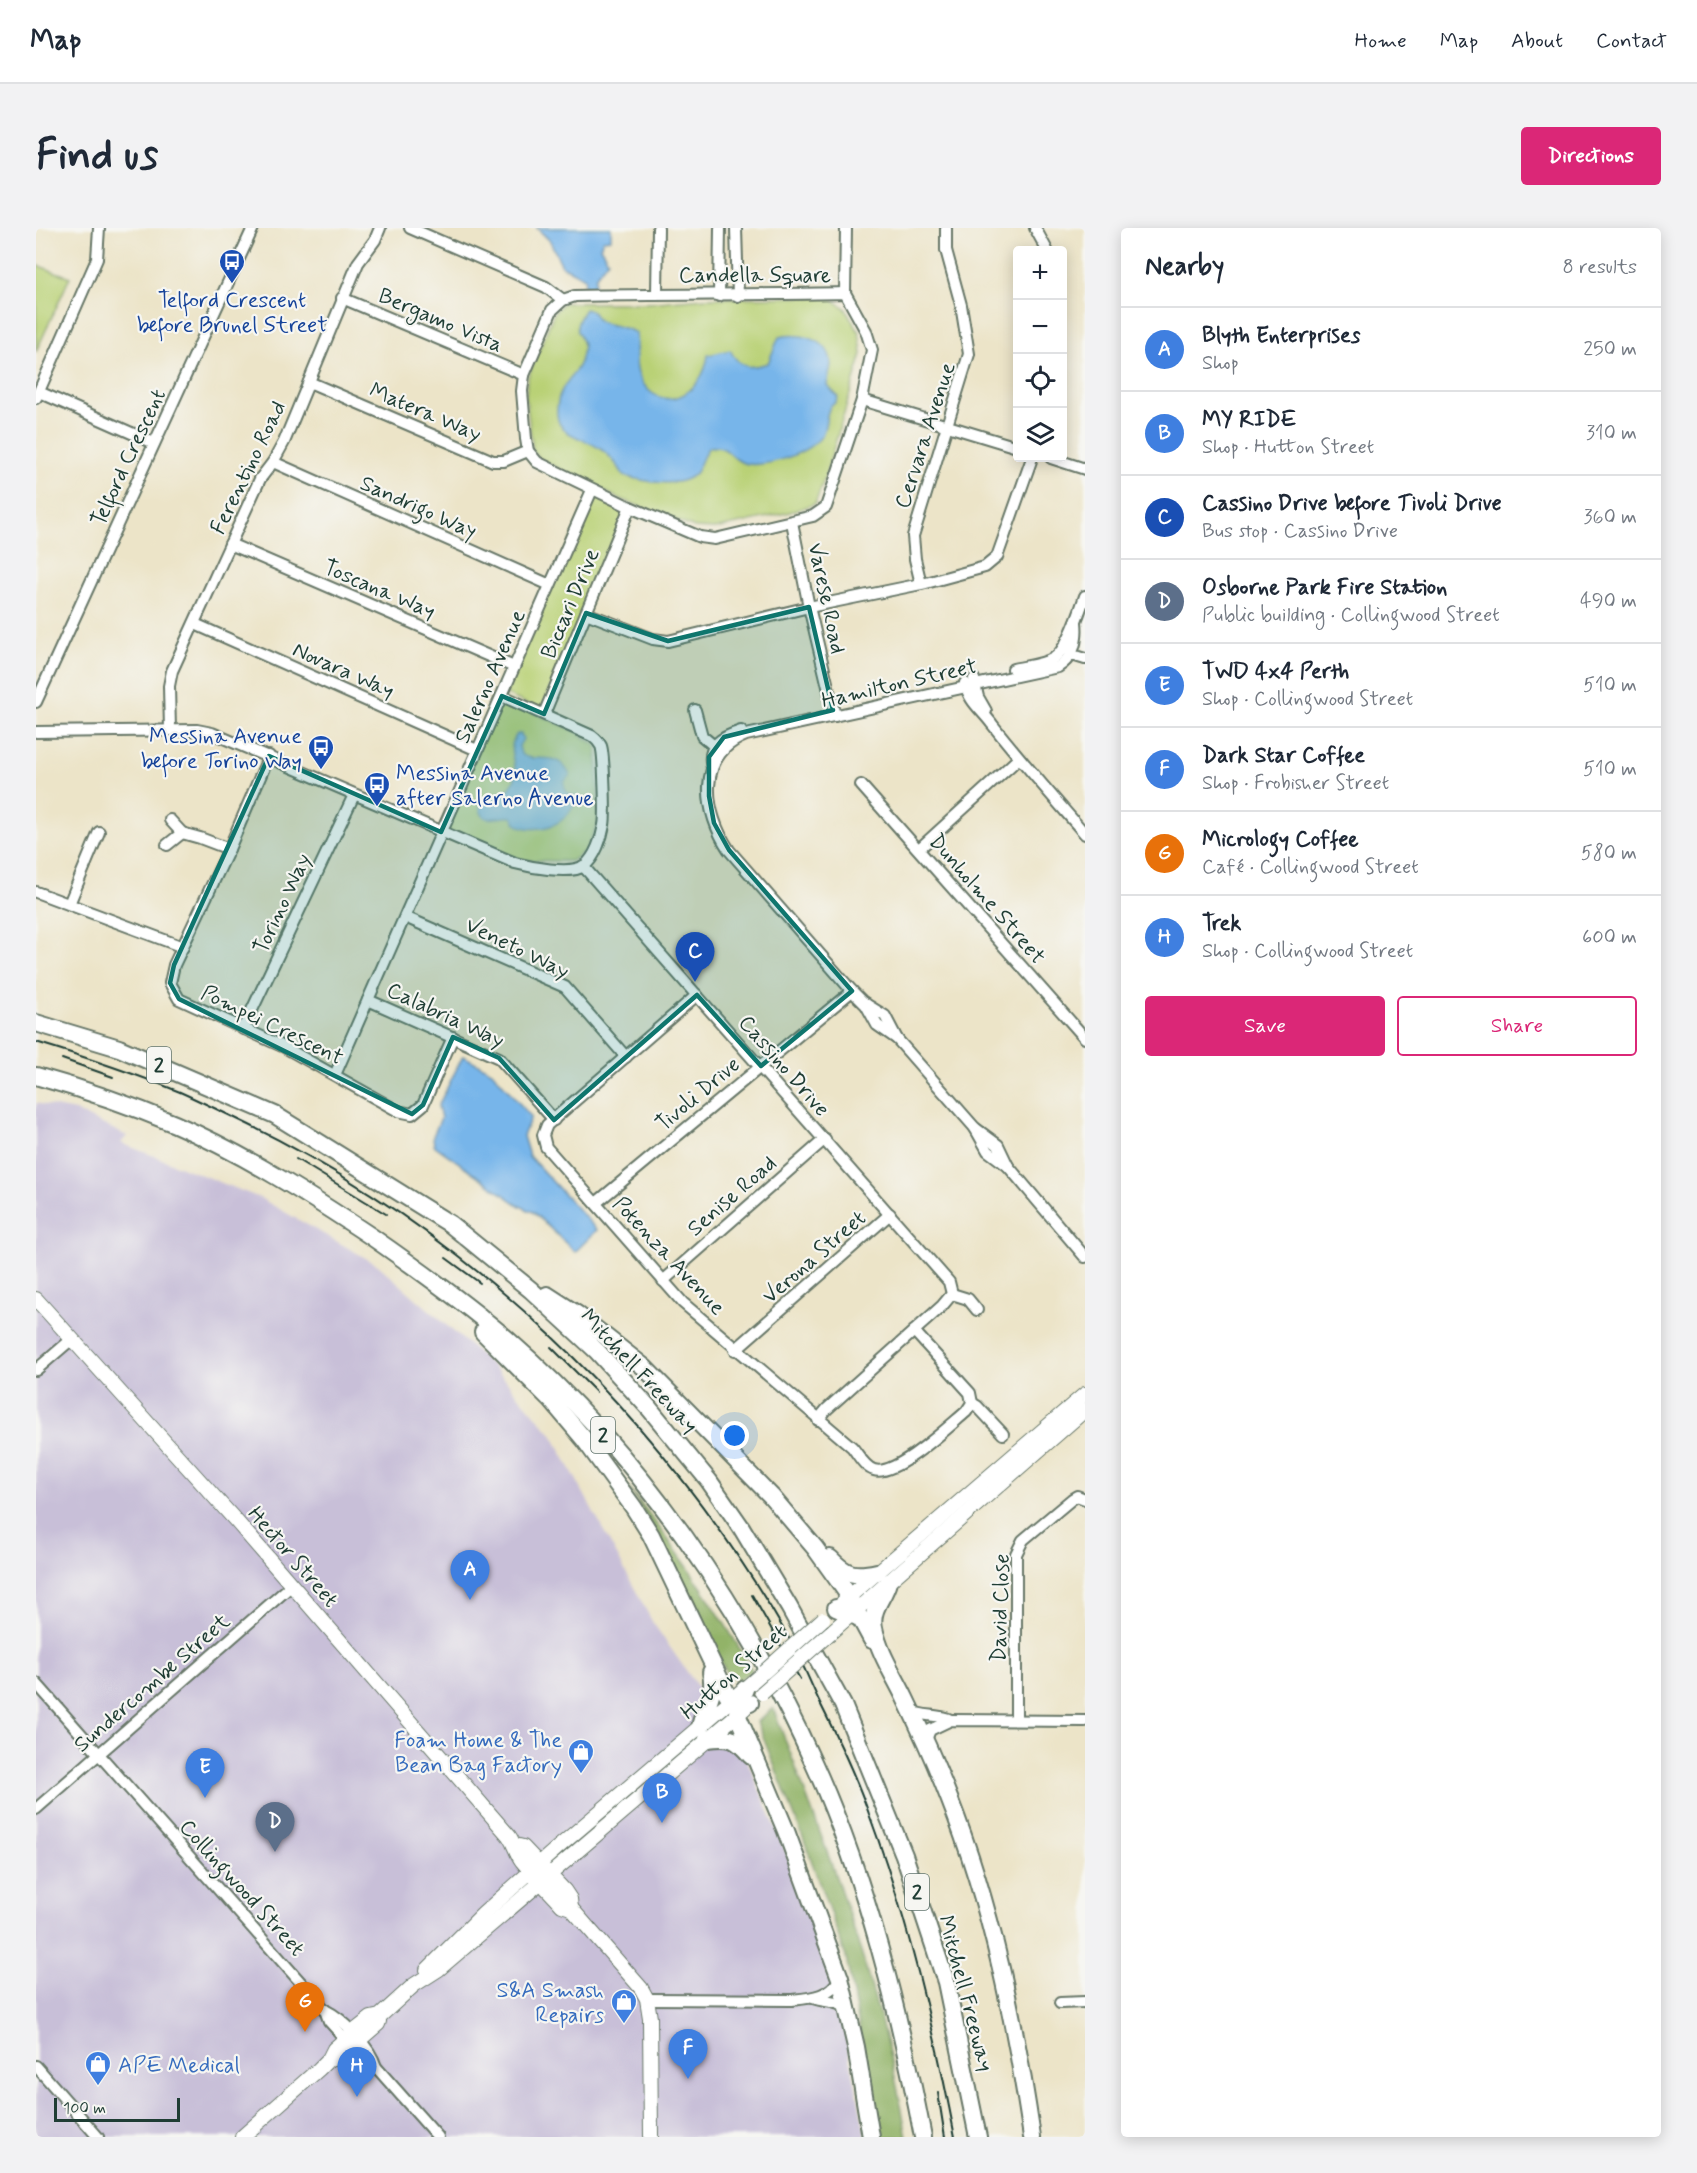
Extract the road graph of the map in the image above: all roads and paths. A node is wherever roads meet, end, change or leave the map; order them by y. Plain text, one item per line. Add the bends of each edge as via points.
1 (99, 228) edge
2 (253, 228) edge
3 (380, 228) edge
4 (410, 228) edge
5 (658, 228) edge
6 (846, 228) edge
7 (946, 228) edge
8 (1035, 228) edge
9 (720, 229) edge
10 (736, 229) edge
11 (1045, 246) edge
12 (845, 293) junction
13 (657, 294) junction
14 (718, 296) junction
15 (738, 296) junction
16 (342, 298) junction
17 (563, 300) junction
18 (524, 375) junction
19 (309, 382) junction
20 (37, 395) edge
21 (862, 400) junction
22 (948, 426) junction
23 (154, 443) junction
24 (1013, 446) edge
25 (528, 451) junction
26 (273, 462) junction
27 (1031, 462) edge
28 (1065, 462) edge
29 (1085, 468) edge
30 (592, 490) junction
31 (630, 507) junction
32 (792, 522) junction
33 (230, 544) junction
34 (921, 584) junction
35 (550, 585) junction
36 (1085, 596) edge
37 (809, 607) junction
38 (586, 614) junction
39 (195, 624) junction
40 (1072, 648) edge
41 (1085, 659) edge
42 (514, 667) junction
43 (970, 683) junction
44 (502, 696) junction
45 (36, 702) edge
46 (695, 710) dead end
47 (834, 713) junction
48 (544, 714) junction
49 (170, 730) junction
50 (36, 732) edge
51 (718, 749) junction
52 (477, 750) junction
53 (269, 756) junction
54 (1019, 758) junction
55 (861, 785) dead end
56 (354, 795) junction
57 (170, 820) dead end
58 (99, 832) dead end
59 (441, 832) junction
60 (182, 833) junction
61 (1085, 834) edge
62 (167, 845) dead end
63 (229, 849) junction
64 (919, 849) junction
65 (583, 866) junction
66 (36, 892) edge
67 (69, 904) junction
68 (405, 917) junction
69 (183, 947) junction
70 (852, 991) junction
71 (697, 995) junction
72 (368, 999) junction
73 (36, 1023) edge
74 (243, 1029) junction
75 (453, 1037) junction
76 (1085, 1038) edge
77 (626, 1057) junction
78 (760, 1066) junction
79 (36, 1076) edge
80 (335, 1076) junction
81 (554, 1120) junction
82 (825, 1139) junction
83 (596, 1203) junction
84 (890, 1214) junction
85 (1083, 1251) edge
86 (494, 1259) junction
87 (431, 1279) junction
88 (663, 1281) junction
89 (952, 1294) junction
90 (36, 1299) edge
91 (977, 1310) dead end
92 (914, 1331) junction
93 (72, 1339) junction
94 (735, 1350) junction
95 (36, 1370) edge
96 (1085, 1394) edge
97 (972, 1403) junction
98 (1085, 1410) edge
99 (818, 1420) junction
100 (1003, 1434) dead end
101 (1085, 1499) edge
102 (815, 1548) junction
103 (882, 1577) junction
104 (292, 1585) junction
105 (846, 1613) junction
106 (881, 1651) junction
107 (708, 1659) junction
108 (36, 1683) edge
109 (741, 1701) junction
110 (911, 1711) junction
111 (951, 1720) junction
112 (1016, 1720) junction
113 (1085, 1721) edge
114 (704, 1734) junction
115 (925, 1742) junction
116 (98, 1754) junction
117 (758, 1763) junction
118 (36, 1809) edge
119 (513, 1841) junction
120 (586, 1843) junction
121 (556, 1849) junction
122 (535, 1868) junction
123 (545, 1878) junction
124 (564, 1890) junction
125 (571, 1908) junction
126 (840, 1978) junction
127 (414, 1985) junction
128 (813, 1998) junction
129 (647, 1999) junction
130 (1060, 2002) dead end
131 (1085, 2002) edge
132 (848, 2008) junction
133 (353, 2040) junction
134 (36, 2066) edge
135 (98, 2137) edge
136 (242, 2137) edge
137 (438, 2137) edge
138 (651, 2137) edge
139 (871, 2137) edge
140 (923, 2137) edge
141 (978, 2137) edge
142 (1032, 2137) edge

1 - 20 street via 97,259
2 - 23 street, Telford Crescent
3 - 16 street, Ferentino Road via 357,263
4 - 17 street via 546,286
5 - 13 street
6 - 12 street
7 - 22 street, Cervara Avenue via 946,250 969,354
8 - 11 street
9 - 10 street
9 - 14 street
10 - 15 street
12 - 15 street, Candella Square
12 - 21 street, Candella Square via 872,350
13 - 14 street, Candella Square
13 - 17 street, Candella Square via 575,296
14 - 15 street, Candella Square
16 - 18 street, Bergamo Vista
16 - 19 street, Ferentino Road
17 - 18 street via 552,310
18 - 25 street
19 - 25 street, Matera Way via 492,461
19 - 26 street, Ferentino Road
20 - 23 street
21 - 22 street
21 - 32 street, Candella Square via 826,507
22 - 24 street
22 - 34 street, Cervara Avenue via 913,536
23 - 45 street, Telford Crescent
25 - 30 street, Candella Square via 537,462
26 - 33 street, Ferentino Road via 260,479
26 - 35 street, Sandrigo Way
27 - 34 street via 997,557 984,567
28 - 29 street
30 - 31 street, Candella Square
30 - 35 street, Salerno Avenue
31 - 32 street, Candella Square via 700,537 715,539
31 - 38 street, Biccari Drive
32 - 37 street, Varese Road
33 - 39 street, Ferentino Road
33 - 42 street, Toscana Way
34 - 37 street
35 - 42 street, Salerno Avenue
36 - 40 street
37 - 38 street via 668,641
37 - 47 street, Varese Road
38 - 48 street, Biccari Drive
39 - 49 street, Ferentino Road via 172,671
39 - 52 street, Novara Way
40 - 41 street
40 - 43 street, Hamilton Street via 1064,663 1051,669
42 - 44 street, Salerno Avenue
43 - 47 street, Hamilton Street
43 - 54 street via 973,704
44 - 48 street
44 - 52 street, Salerno Avenue
46 - 51 street via 702,736
47 - 51 street, Hamilton Street via 774,727
48 - 65 street via 592,736 602,748 605,823 598,844
49 - 50 street
49 - 53 street via 212,733
51 - 70 street, Hamilton Street via 709,796 720,837
52 - 59 street, Salerno Avenue
53 - 56 street
53 - 63 street, Pompei Crescent
54 - 61 street
54 - 64 street
55 - 64 street, Dunholme Street
56 - 59 street
56 - 74 street, Torino Way
57 - 60 street
58 - 67 street
59 - 65 street via 531,867
59 - 68 street, Salerno Avenue
60 - 62 street
60 - 63 street
63 - 69 street, Pompei Crescent
64 - 76 street, Dunholme Street
65 - 71 street, Cassino Drive
66 - 67 street
67 - 69 street
68 - 72 street, Salerno Avenue
68 - 77 street, Veneto Way via 565,987
69 - 74 street, Pompei Crescent via 170,983 179,999
70 - 78 street, Tivoli Drive
70 - 85 street, Hamilton Street via 877,1025 897,1039 975,1128 987,1151 1008,1166
71 - 77 street
71 - 78 street, Cassino Drive
72 - 75 street, Calabria Way
72 - 80 street, Salerno Avenue
73 - 86 highway, Mitchell Freeway / 2 via 119,1048 275,1115 450,1224
74 - 80 street, Pompei Crescent
75 - 80 street, Pompei Crescent via 423,1105 412,1114 398,1111
75 - 81 street, Calabria Way via 499,1058
77 - 81 street
78 - 82 street, Cassino Drive
78 - 83 street, Tivoli Drive
79 - 87 highway, 2 via 108,1098 246,1159 342,1217
81 - 83 street, Potenza Avenue via 543,1135 546,1147
82 - 84 street, Cassino Drive
82 - 88 street, Senise Road
83 - 88 street, Potenza Avenue
84 - 89 street, Cassino Drive via 949,1282
84 - 94 street, Verona Street
86 - 102 highway via 578,1315 644,1367 771,1496
86 - 141 highway, Mitchell Freeway / 2 via 597,1351 649,1408 741,1527 819,1659 843,1705 886,1809 925,1918 946,1982
87 - 107 highway via 552,1401 618,1483 651,1535
87 - 140 highway, 2 via 508,1340 606,1439 703,1564 768,1671 816,1768 856,1876 888,1981
88 - 94 street, Potenza Avenue
89 - 91 street, Cassino Drive via 968,1299
89 - 92 street
90 - 93 main road, Hector Street
92 - 97 street via 970,1394
92 - 99 street
93 - 95 street
93 - 104 main road, Hector Street
94 - 99 street, Potenza Avenue
96 - 103 main road, Hutton Street
97 - 99 street, Potenza Avenue via 913,1456 879,1471 871,1469 852,1447
97 - 100 street
98 - 103 main road, Hutton Street
101 - 112 street, David Close via 1072,1499 1023,1540 1016,1554
102 - 103 highway via 846,1573
102 - 105 highway via 845,1590
103 - 105 main road, Hutton Street
103 - 106 highway via 885,1592 873,1621
104 - 116 street, Sundercombe Street
104 - 119 main road, Hector Street
105 - 106 highway
105 - 109 main road, Hutton Street, bridge
105 - 109 main road, Hutton Street, bridge via 830,1633
106 - 110 highway
107 - 109 highway
107 - 114 highway via 713,1690 702,1717
108 - 116 street, Collingwood Street
109 - 114 main road, Hutton Street
109 - 117 highway
110 - 111 street
110 - 115 highway
111 - 112 street
111 - 115 street via 930,1730
112 - 113 street
114 - 117 highway via 739,1742
114 - 120 main road, Hutton Street
114 - 121 main road, Hutton Street
115 - 142 highway via 984,1901 1011,2007
116 - 118 street, Sundercombe Street
116 - 133 street, Collingwood Street via 325,2010 329,2021
117 - 126 highway
119 - 121 main road via 522,1839 544,1852
119 - 122 main road, Hector Street via 516,1851
120 - 123 main road, Hutton Street
120 - 124 main road via 563,1877
121 - 122 main road, Hutton Street
122 - 123 main road, Hector Street
122 - 127 main road, Hutton Street via 433,1962
123 - 124 main road, Hector Street
123 - 125 main road, Hector Street via 562,1905
123 - 127 main road, Hutton Street via 439,1969
124 - 125 main road, Hector Street
125 - 129 main road, Hector Street
126 - 128 street via 834,1990
126 - 132 highway
127 - 133 main road, Hutton Street via 380,2016 378,2024
128 - 129 street
128 - 132 street
129 - 138 main road
130 - 131 street
132 - 139 highway
133 - 136 main road, Hutton Street via 341,2056 329,2059
133 - 137 street, Collingwood Street
134 - 135 street

